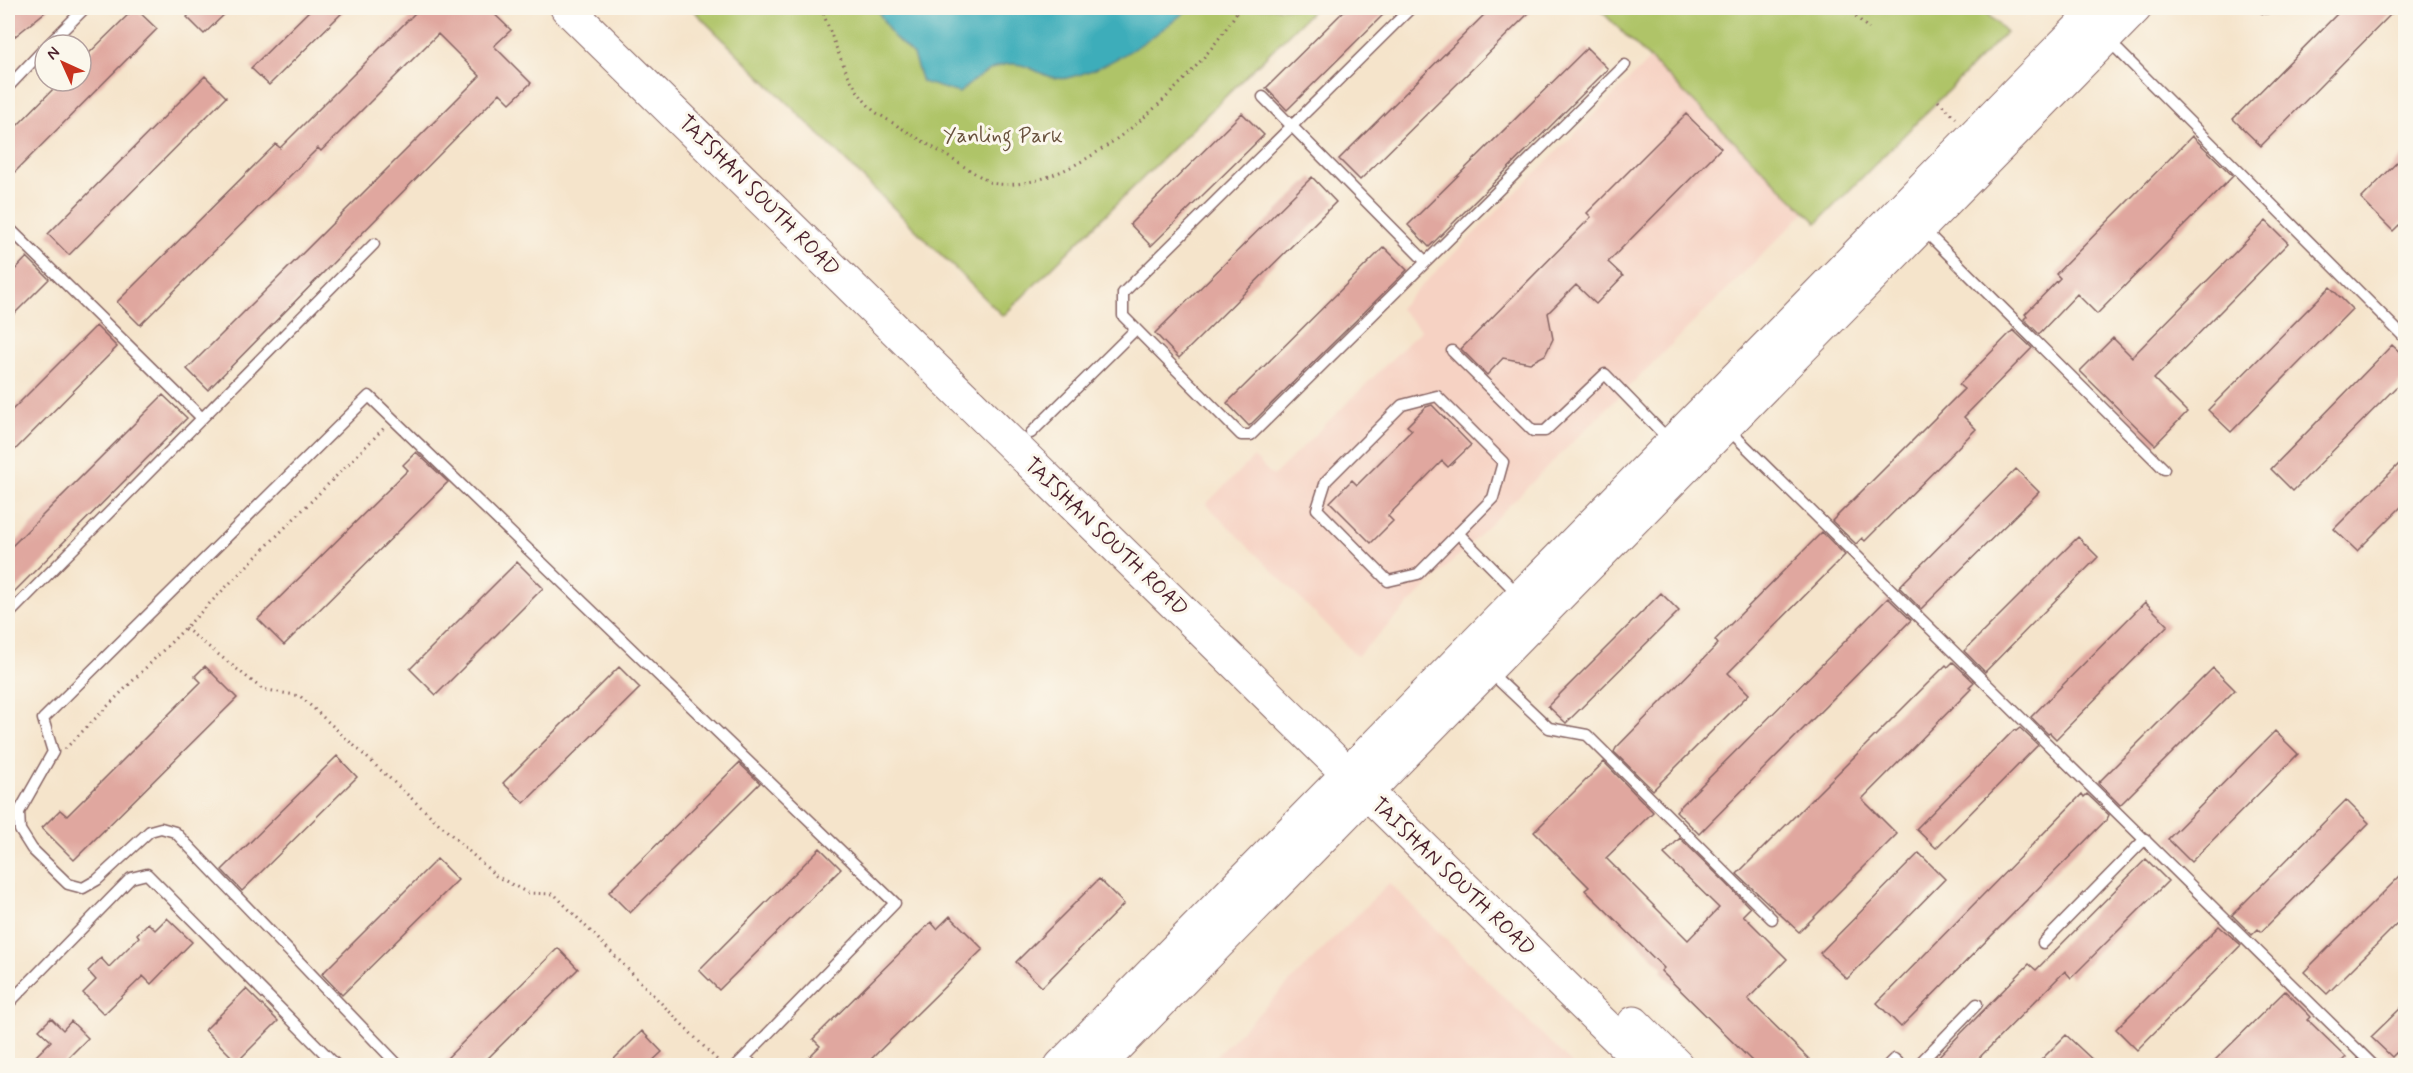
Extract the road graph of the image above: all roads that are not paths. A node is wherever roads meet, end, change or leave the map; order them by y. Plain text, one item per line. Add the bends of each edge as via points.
1 (85, 8) edge
2 (567, 8) edge
3 (599, 8) edge
4 (1411, 8) edge
5 (2135, 8) edge
6 (2102, 22) edge
7 (60, 33) edge
8 (33, 61) edge
9 (1625, 65) dead end
10 (8, 87) edge
11 (1263, 97) dead end
12 (1292, 126) junction
13 (1920, 226) junction
14 (8, 227) edge
15 (374, 244) dead end
16 (1426, 262) junction
17 (1136, 329) junction
18 (2406, 339) edge
19 (1452, 351) dead end
20 (202, 418) junction
21 (1725, 426) junction
22 (1031, 433) junction
23 (1672, 443) junction
24 (2164, 469) dead end
25 (1458, 533) junction
26 (1521, 597) junction
27 (8, 615) edge
28 (1487, 669) junction
29 (1365, 775) junction
30 (2145, 839) junction
31 (1772, 919) dead end
32 (2043, 943) dead end
33 (8, 1004) edge
34 (1977, 1004) dead end
35 (745, 1057) junction
36 (337, 1065) edge
37 (399, 1065) edge
38 (736, 1065) edge
39 (753, 1065) edge
40 (1061, 1065) edge
41 (1098, 1065) edge
42 (1646, 1065) edge
43 (1677, 1065) edge
44 (1887, 1065) edge
45 (1902, 1065) edge
46 (1917, 1065) edge
47 (2374, 1065) edge

1 - 7 lane
2 - 29 main road, TAISHAN SOUTH ROAD
3 - 22 main road, TAISHAN SOUTH ROAD
4 - 12 lane
5 - 6 main road
6 - 13 main road
6 - 18 lane
6 - 23 main road
8 - 10 lane
9 - 16 lane
11 - 12 lane
12 - 16 lane
12 - 17 lane via 1123,293 1123,316
13 - 21 main road
13 - 24 lane
14 - 20 lane
15 - 20 lane
16 - 17 lane via 1251,435 1240,435
17 - 22 lane
19 - 23 lane via 1533,431 1545,431 1605,375
20 - 27 lane
21 - 28 main road
21 - 30 lane
22 - 29 main road, TAISHAN SOUTH ROAD
23 - 26 main road
25 - 25 lane via 1418,574 1388,581 1317,510 1326,481 1402,405 1437,396 1503,462 1493,498
25 - 26 lane
26 - 29 main road
28 - 29 main road
28 - 31 lane via 1549,728 1587,735
29 - 40 main road
29 - 41 main road
29 - 42 main road, TAISHAN SOUTH ROAD
29 - 43 main road, TAISHAN SOUTH ROAD
30 - 32 lane
30 - 47 lane
33 - 36 lane via 131,878 147,874
34 - 46 lane
35 - 37 lane via 895,903 369,396 43,719 53,752 19,812 20,830 32,849 68,884 83,888 150,831 161,828 175,832
35 - 38 lane
35 - 39 lane
44 - 45 lane via 1893,1059

